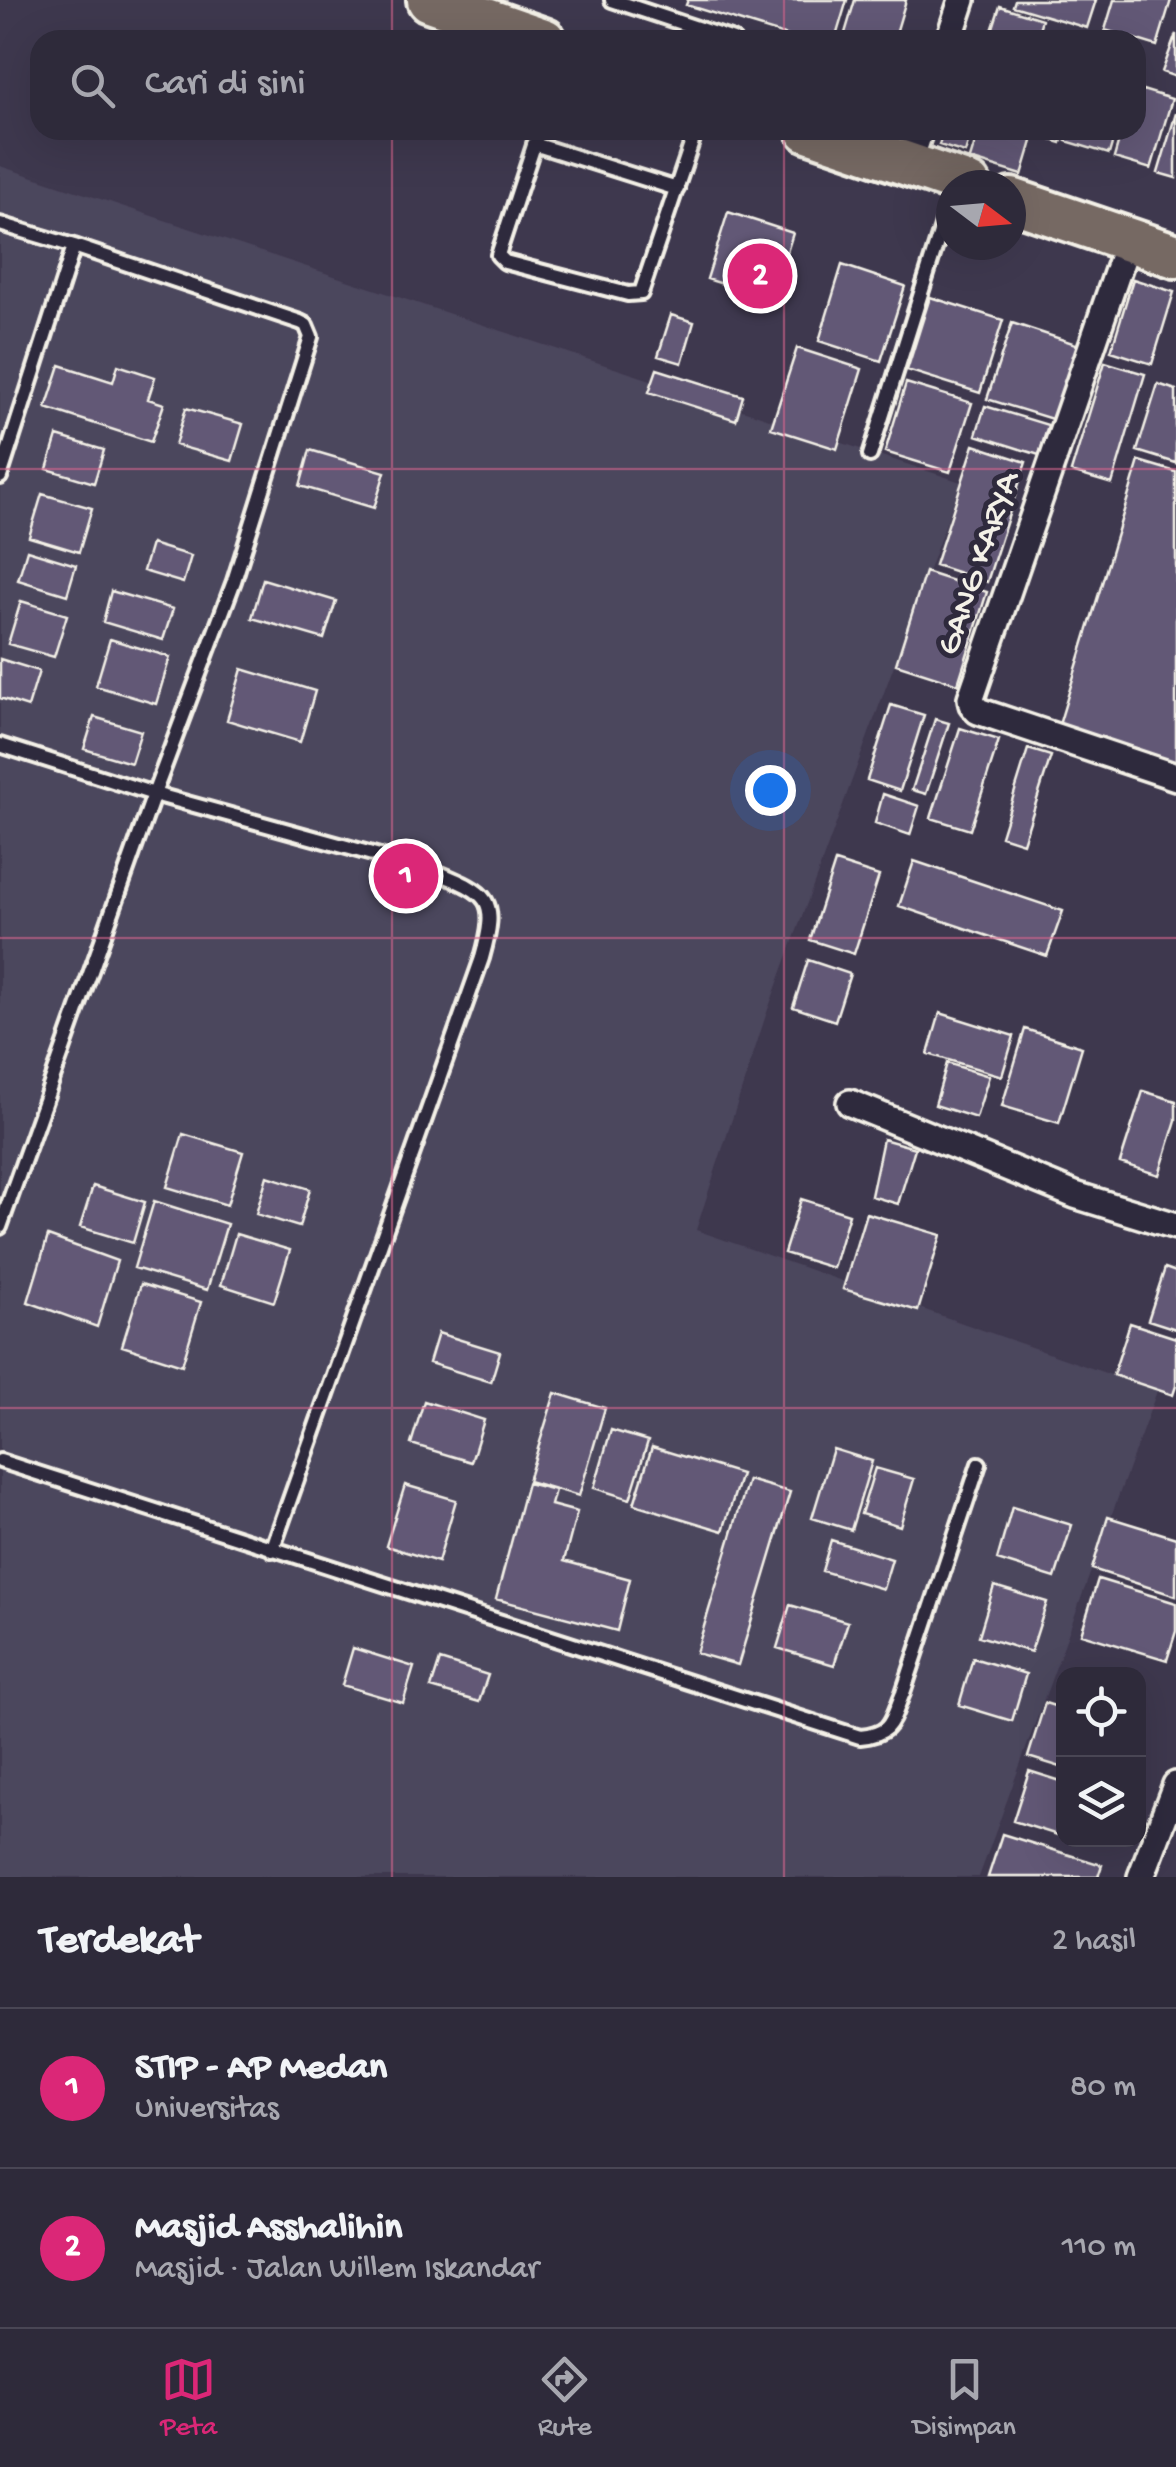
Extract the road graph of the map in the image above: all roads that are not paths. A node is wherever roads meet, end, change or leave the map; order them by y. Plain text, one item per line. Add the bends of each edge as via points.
1 (430, 0) edge
2 (612, 0) edge
3 (962, 0) edge
4 (525, 30) edge
5 (703, 30) edge
6 (952, 30) edge
7 (535, 140) edge
8 (544, 140) edge
9 (693, 140) edge
10 (870, 140) edge
11 (914, 147) edge
12 (939, 170) edge
13 (677, 189) junction
14 (1026, 205) edge
15 (0, 224) edge
16 (1128, 241) junction
17 (74, 246) junction
18 (936, 254) edge
19 (1176, 256) edge
20 (870, 455) dead end
21 (0, 477) edge
22 (0, 745) edge
23 (1176, 778) edge
24 (154, 794) junction
25 (850, 1102) dead end
26 (1176, 1226) edge
27 (0, 1227) edge
28 (0, 1460) edge
29 (978, 1464) dead end
30 (272, 1550) junction
31 (1176, 1784) edge
32 (1141, 1877) edge

1 - 4 highway
2 - 5 lane
3 - 6 street
7 - 13 lane via 498,255 505,262 641,294
8 - 13 lane
9 - 13 lane
10 - 11 highway
11 - 12 highway
14 - 16 highway
15 - 17 lane
16 - 19 highway
16 - 23 street, GANG KARYA via 972,704
17 - 21 lane
17 - 24 lane via 300,322 310,337 234,581
18 - 20 lane
22 - 24 lane
24 - 27 lane
24 - 30 lane via 434,871 480,894 490,911 482,958
25 - 26 street via 1075,1195
28 - 30 lane
29 - 30 lane via 903,1694 876,1736 860,1737
31 - 32 street

